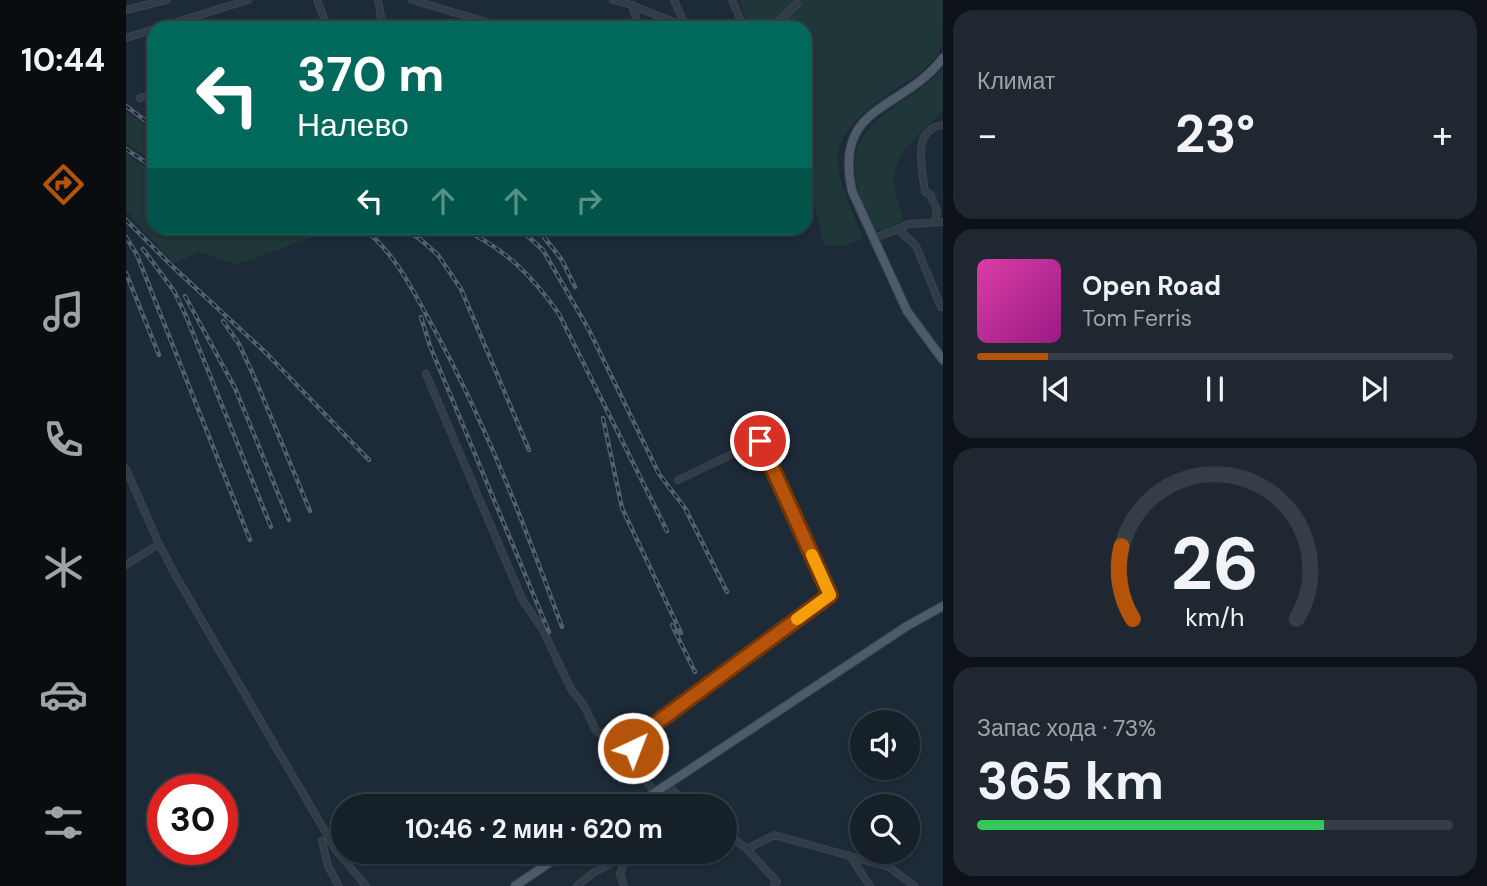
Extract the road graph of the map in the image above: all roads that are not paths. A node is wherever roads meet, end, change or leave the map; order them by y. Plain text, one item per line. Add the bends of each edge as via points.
1 (166, 0) edge
2 (248, 0) edge
3 (317, 0) edge
4 (378, 0) edge
5 (412, 0) edge
6 (613, 0) edge
7 (674, 0) edge
8 (732, 0) edge
9 (631, 2) edge
10 (797, 4) dead end
11 (126, 10) edge
12 (198, 15) junction
13 (178, 21) edge
14 (200, 21) edge
15 (325, 21) edge
16 (382, 21) edge
17 (483, 21) edge
18 (637, 21) edge
19 (668, 21) edge
20 (682, 21) edge
21 (741, 21) edge
22 (779, 21) edge
23 (147, 31) edge
24 (126, 38) edge
25 (943, 58) edge
26 (147, 96) edge
27 (140, 98) dead end
28 (943, 125) edge
29 (939, 222) edge
30 (898, 229) junction
31 (873, 239) junction
32 (941, 307) edge
33 (943, 360) edge
34 (426, 374) dead end
35 (126, 469) edge
36 (678, 480) dead end
37 (159, 544) junction
38 (126, 565) edge
39 (943, 606) edge
40 (629, 760) junction
41 (667, 785) junction
42 (655, 792) junction
43 (652, 794) edge
44 (677, 794) edge
45 (322, 841) dead end
46 (737, 842) edge
47 (747, 849) junction
48 (850, 856) edge
49 (547, 864) edge
50 (611, 864) edge
51 (625, 864) edge
52 (855, 864) edge
53 (878, 864) edge
54 (777, 885) edge
55 (339, 886) edge
56 (366, 886) edge
57 (515, 886) edge
58 (576, 886) edge
59 (624, 886) edge
60 (870, 886) edge
61 (914, 886) edge

1 - 11 street
2 - 12 street
3 - 15 street
4 - 16 street
5 - 17 street
6 - 9 street
7 - 20 street
8 - 21 street
9 - 18 street
9 - 19 street
10 - 22 street
12 - 13 street
12 - 14 street
23 - 24 street
25 - 31 main road via 928,75 869,117 851,140 847,170
26 - 27 street
28 - 29 street via 929,129 921,142 925,192 937,208
29 - 30 street
30 - 31 street
30 - 32 street via 916,246
31 - 33 main road via 907,311
34 - 40 street via 523,601 596,729
35 - 37 street
36 - 40 street via 760,441 830,595 640,735
37 - 38 street
37 - 56 street via 336,850
39 - 41 main road
40 - 42 street
41 - 42 main road
41 - 44 street
42 - 43 main road
45 - 55 street via 330,874
46 - 47 street
47 - 48 street via 774,835
47 - 54 street
49 - 57 main road
50 - 58 street
51 - 59 street via 620,874
52 - 60 street
53 - 61 street

